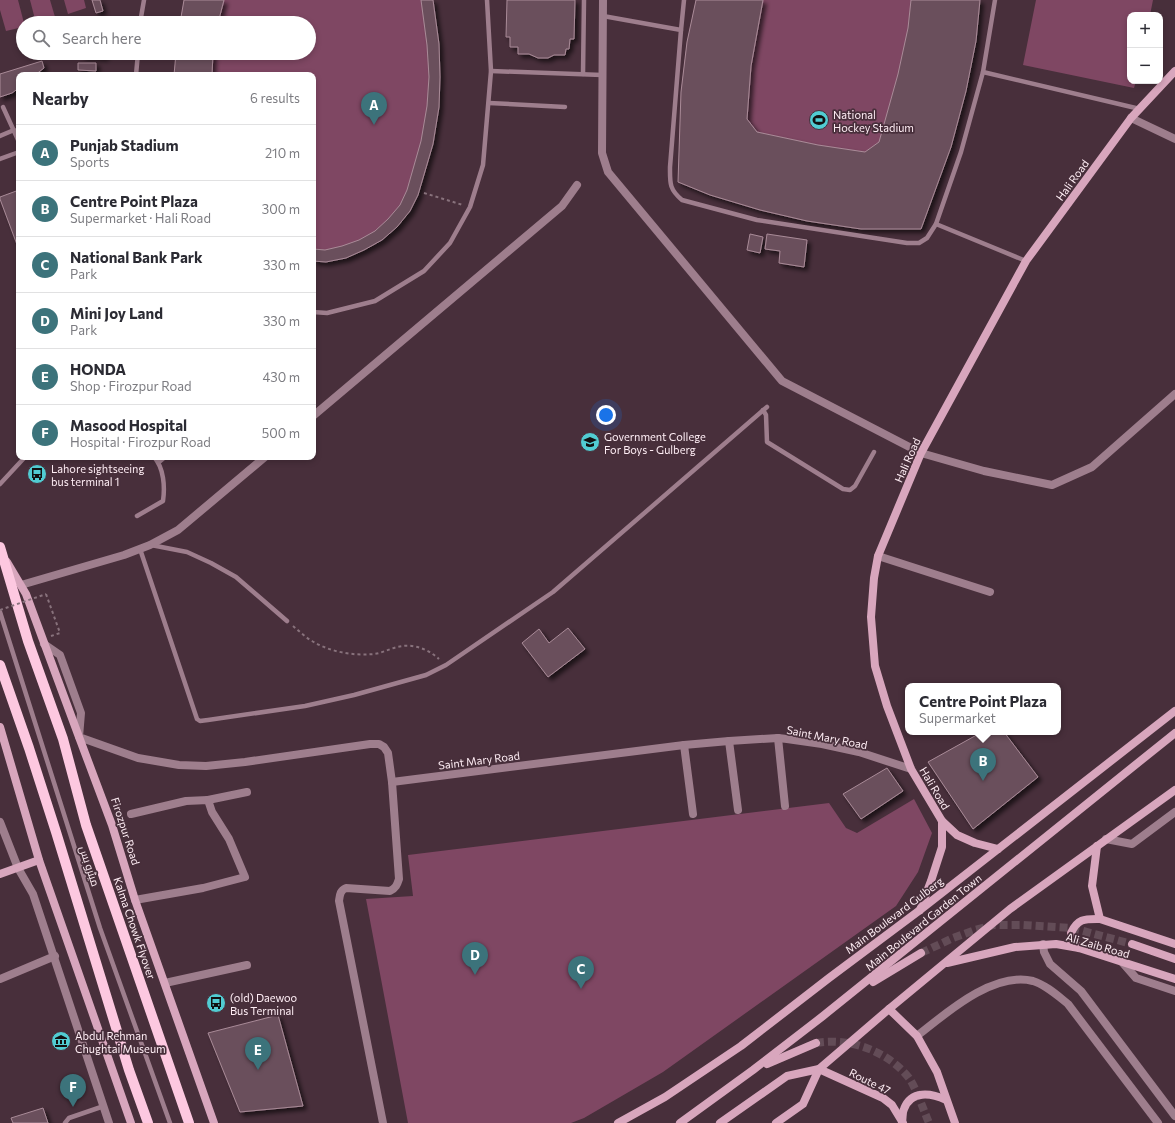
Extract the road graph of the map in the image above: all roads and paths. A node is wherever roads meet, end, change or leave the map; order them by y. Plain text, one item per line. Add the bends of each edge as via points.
1 (144, 0) edge
2 (487, 0) edge
3 (584, 0) edge
4 (603, 0) edge
5 (684, 0) edge
6 (996, 0) edge
7 (141, 16) edge
8 (603, 16) junction
9 (681, 30) junction
10 (137, 60) edge
11 (491, 71) junction
12 (1175, 71) edge
13 (136, 72) edge
14 (983, 72) junction
15 (583, 74) junction
16 (602, 75) junction
17 (488, 103) junction
18 (3, 107) dead end
19 (565, 107) dead end
20 (1140, 108) junction
21 (1131, 118) junction
22 (14, 130) junction
23 (16, 135) edge
24 (0, 136) edge
25 (1175, 139) edge
26 (16, 153) edge
27 (0, 159) edge
28 (577, 185) dead end
29 (424, 193) dead end
30 (470, 207) junction
31 (936, 224) junction
32 (1026, 261) junction
33 (316, 312) edge
34 (1175, 394) edge
35 (316, 413) edge
36 (874, 452) dead end
37 (920, 453) junction
38 (22, 460) edge
39 (161, 460) edge
40 (261, 460) edge
41 (159, 462) joint
42 (0, 484) edge
43 (137, 516) dead end
44 (150, 545) junction
45 (140, 549) junction
46 (1, 550) edge
47 (878, 556) junction
48 (21, 585) junction
49 (990, 592) dead end
50 (0, 611) edge
51 (287, 621) joint
52 (60, 633) dead end
53 (0, 665) edge
54 (446, 665) junction
55 (1175, 711) edge
56 (0, 727) edge
57 (1175, 733) edge
58 (79, 737) junction
59 (778, 738) junction
60 (63, 739) joint
61 (729, 741) junction
62 (684, 745) junction
63 (911, 769) junction
64 (392, 782) junction
65 (1175, 790) edge
66 (247, 792) dead end
67 (208, 800) junction
68 (785, 806) dead end
69 (738, 810) dead end
70 (1175, 812) edge
71 (131, 814) dead end
72 (693, 814) dead end
73 (942, 821) junction
74 (0, 822) edge
75 (1106, 840) junction
76 (1097, 846) junction
77 (998, 848) junction
78 (39, 860) junction
79 (18, 868) junction
80 (0, 874) edge
81 (135, 900) junction
82 (920, 910) junction
83 (1100, 918) junction
84 (1043, 944) junction
85 (1132, 944) tunnel mouth
86 (1175, 944) edge
87 (1079, 948) junction
88 (921, 953) tunnel mouth
89 (54, 956) junction
90 (1175, 959) edge
91 (1122, 962) junction
92 (944, 964) junction
93 (247, 966) dead end
94 (0, 979) edge
95 (1175, 979) edge
96 (165, 983) junction
97 (1175, 991) edge
98 (889, 1009) junction
99 (823, 1016) junction
100 (917, 1036) junction
101 (816, 1043) tunnel mouth
102 (818, 1068) junction
103 (753, 1070) junction
104 (946, 1100) junction
105 (104, 1106) junction
106 (1175, 1116) edge
107 (65, 1123) edge
108 (109, 1123) edge
109 (131, 1123) edge
110 (148, 1123) edge
111 (170, 1123) edge
112 (189, 1123) edge
113 (214, 1123) edge
114 (383, 1123) edge
115 (618, 1123) edge
116 (680, 1123) edge
117 (720, 1123) edge
118 (776, 1123) edge
119 (902, 1123) edge
120 (955, 1123) edge
121 (1158, 1123) edge

1 - 7 lane
2 - 11 lane
3 - 15 lane
4 - 8 street
5 - 9 lane
6 - 14 lane
8 - 9 lane
8 - 16 street
9 - 31 lane via 670,180 672,192 682,200 757,220 907,243 919,243 927,238
10 - 13 lane
11 - 15 lane
11 - 17 lane
12 - 20 main road, Hali Road
14 - 20 lane
14 - 31 lane via 961,152
15 - 16 lane
16 - 37 street via 602,153 608,172 782,381
17 - 19 lane
17 - 30 lane via 483,165
18 - 22 lane
20 - 21 main road, Hali Road
21 - 25 street
21 - 32 main road, Hali Road
22 - 23 lane
22 - 24 lane
26 - 27 lane
28 - 35 street via 562,206
29 - 30 path
30 - 33 lane via 450,243 424,271 376,301
31 - 32 lane
32 - 37 main road, Hali Road
34 - 37 street via 1092,467 1052,485 984,471
36 - 54 lane via 855,486 850,490 843,490 767,442 765,409 553,592
37 - 47 main road, Hali Road
38 - 42 lane
39 - 41 lane
40 - 44 street via 178,530
41 - 43 lane via 165,489 163,501
44 - 45 street
44 - 51 lane via 187,552 211,563 236,577
45 - 48 street
45 - 54 lane via 196,719 200,721 340,699 426,675
46 - 48 main road, Firozpur Road
46 - 60 main road, Firozpur Road via 28,641
47 - 49 street
47 - 63 main road, Hali Road via 871,617 875,666
48 - 58 main road, Firozpur Road
50 - 52 path, bridge via 46,594
50 - 111 lane, میٹرو بس via 100,928
51 - 54 path via 326,648 348,654 375,654 412,646 428,650
53 - 110 main road via 30,748
55 - 77 main road, Main Boulevard Gulberg
56 - 78 main road
57 - 99 main road, Main Boulevard Garden Town
58 - 64 street via 138,758 179,765 206,766 379,744 388,753
58 - 81 main road, Firozpur Road via 112,825
59 - 61 street, Saint Mary Road
59 - 63 street, Saint Mary Road via 859,752
59 - 68 street
60 - 112 main road, Kalma Chowk Flyover via 86,825
61 - 62 street, Saint Mary Road
61 - 69 street
62 - 64 street, Saint Mary Road
62 - 72 street
63 - 73 main road, Hali Road
64 - 114 street via 398,884 390,891 346,888 342,890 339,901
65 - 75 main road
66 - 67 street
67 - 71 street via 186,801
67 - 81 street via 245,877 204,888
70 - 75 street via 1132,844
73 - 77 main road via 957,835 975,843
73 - 82 main road, Hali Road via 942,847
74 - 79 street
75 - 76 main road
76 - 83 main road via 1092,886
76 - 92 main road via 1010,909
77 - 82 main road, Main Boulevard Gulberg
78 - 79 main road
78 - 109 main road
79 - 80 main road
79 - 89 street via 33,894
81 - 96 main road, Firozpur Road
82 - 115 main road, Main Boulevard Gulberg via 741,1046 665,1097
83 - 86 main road
83 - 87 main road via 1082,920 1075,925 1071,933
84 - 87 main road, Ali Zaib Road
84 - 92 main road, Ali Zaib Road via 1015,947
84 - 106 street via 1050,964 1080,991
85 - 90 main road
87 - 91 main road, Ali Zaib Road
88 - 99 main road via 889,971
89 - 94 street
89 - 105 street
91 - 95 main road, Ali Zaib Road
91 - 97 street via 1136,978
92 - 98 main road
93 - 96 street
96 - 113 main road, Firozpur Road
98 - 100 main road
98 - 102 main road
99 - 103 main road, Main Boulevard Garden Town
100 - 104 main road via 937,1072
100 - 121 street via 972,995 1001,983 1034,981 1053,991 1068,1004
101 - 103 main road
102 - 117 main road via 787,1076
102 - 118 main road via 803,1104
102 - 119 main road, Route 47 via 883,1098 892,1105
103 - 116 main road, Main Boulevard Garden Town
104 - 119 main road via 926,1094 915,1096 904,1109
104 - 120 main road
105 - 107 lane via 69,1118
105 - 108 street

